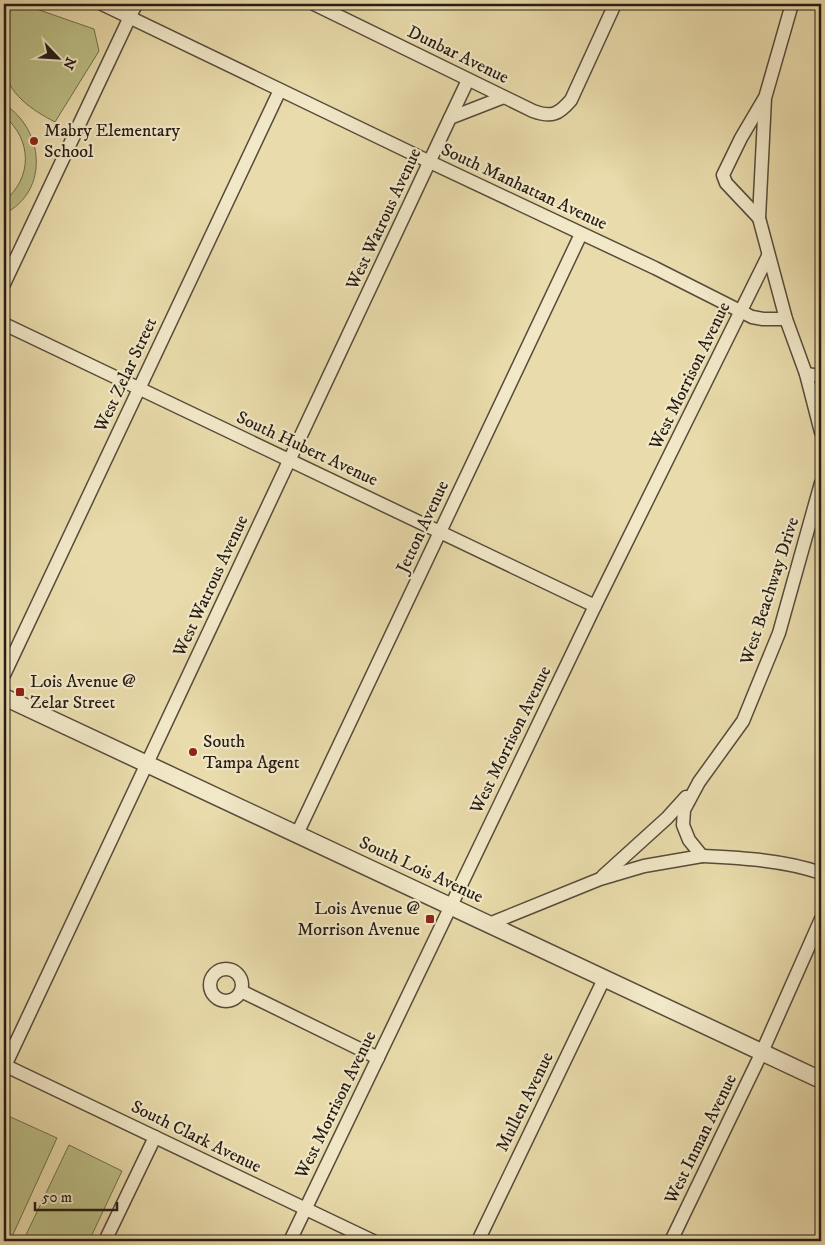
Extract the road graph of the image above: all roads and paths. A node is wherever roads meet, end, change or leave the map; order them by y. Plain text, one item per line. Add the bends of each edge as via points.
1 (102, 4) edge
2 (136, 4) edge
3 (314, 4) edge
4 (615, 4) edge
5 (792, 4) edge
6 (129, 17) junction
7 (468, 80) junction
8 (280, 90) junction
9 (504, 97) junction
10 (765, 98) junction
11 (450, 118) junction
12 (430, 162) junction
13 (759, 218) junction
14 (581, 234) junction
15 (768, 256) junction
16 (4, 284) edge
17 (741, 311) junction
18 (786, 319) junction
19 (4, 324) edge
20 (806, 374) junction
21 (821, 376) edge
22 (139, 388) junction
23 (821, 432) edge
24 (290, 460) junction
25 (821, 483) edge
26 (440, 532) junction
27 (595, 606) junction
28 (4, 675) edge
29 (4, 697) edge
30 (147, 764) junction
31 (699, 782) junction
32 (297, 834) junction
33 (702, 856) junction
34 (821, 873) edge
35 (600, 879) junction
36 (451, 906) junction
37 (821, 919) edge
38 (489, 924) junction
39 (604, 978) junction
40 (241, 991) dead end
41 (762, 1052) junction
42 (378, 1058) junction
43 (4, 1066) edge
44 (821, 1080) edge
45 (155, 1137) junction
46 (306, 1209) junction
47 (105, 1241) edge
48 (290, 1241) edge
49 (373, 1241) edge
50 (478, 1241) edge
51 (671, 1241) edge

1 - 6 street, South Manhattan Avenue
2 - 6 street
3 - 7 street, Dunbar Avenue
4 - 9 street, Dunbar Avenue via 571,100 561,111 541,114
5 - 10 street
6 - 8 street, South Manhattan Avenue
6 - 16 street
7 - 9 street, Dunbar Avenue
7 - 11 street, West Watrous Avenue
8 - 12 street, South Manhattan Avenue
8 - 22 street, West Zelar Street
9 - 11 street
10 - 13 street
10 - 13 street via 723,175 726,183
11 - 12 street, West Watrous Avenue
12 - 14 street, South Manhattan Avenue
12 - 24 street, West Watrous Avenue
13 - 15 street
14 - 17 street, South Manhattan Avenue
14 - 26 street, Jetton Avenue
15 - 17 street, West Morrison Avenue
15 - 18 street
17 - 18 street via 763,319
17 - 27 street, West Morrison Avenue
18 - 20 street
19 - 22 street, South Hubert Avenue
20 - 21 street
20 - 23 street
22 - 24 street, South Hubert Avenue
22 - 28 street, West Zelar Street
24 - 26 street, South Hubert Avenue
24 - 30 street, West Watrous Avenue
25 - 31 street, West Beachway Drive via 779,633 743,722
26 - 27 street, South Hubert Avenue
26 - 32 street, Jetton Avenue
27 - 36 street, West Morrison Avenue
29 - 30 street, South Lois Avenue
30 - 32 street, South Lois Avenue
30 - 43 street, West Watrous Avenue
31 - 33 street, West Beachway Drive via 684,810 683,825 689,840
31 - 35 street, West Beachway Drive via 667,818
32 - 36 street, South Lois Avenue
33 - 34 street via 803,866
33 - 35 street, West Beachway Drive via 644,866
35 - 38 street, West Beachway Drive
36 - 38 street, South Lois Avenue
36 - 42 street, West Morrison Avenue
37 - 41 street, West Inman Avenue
38 - 39 street, South Lois Avenue
39 - 41 street, South Lois Avenue
39 - 50 street, Mullen Avenue
40 - 42 street
41 - 44 street, South Lois Avenue
41 - 51 street, West Inman Avenue
42 - 46 street, West Morrison Avenue
43 - 45 street, South Clark Avenue
45 - 46 street, South Clark Avenue
45 - 47 street
46 - 48 street, West Morrison Avenue
46 - 49 street, South Clark Avenue

